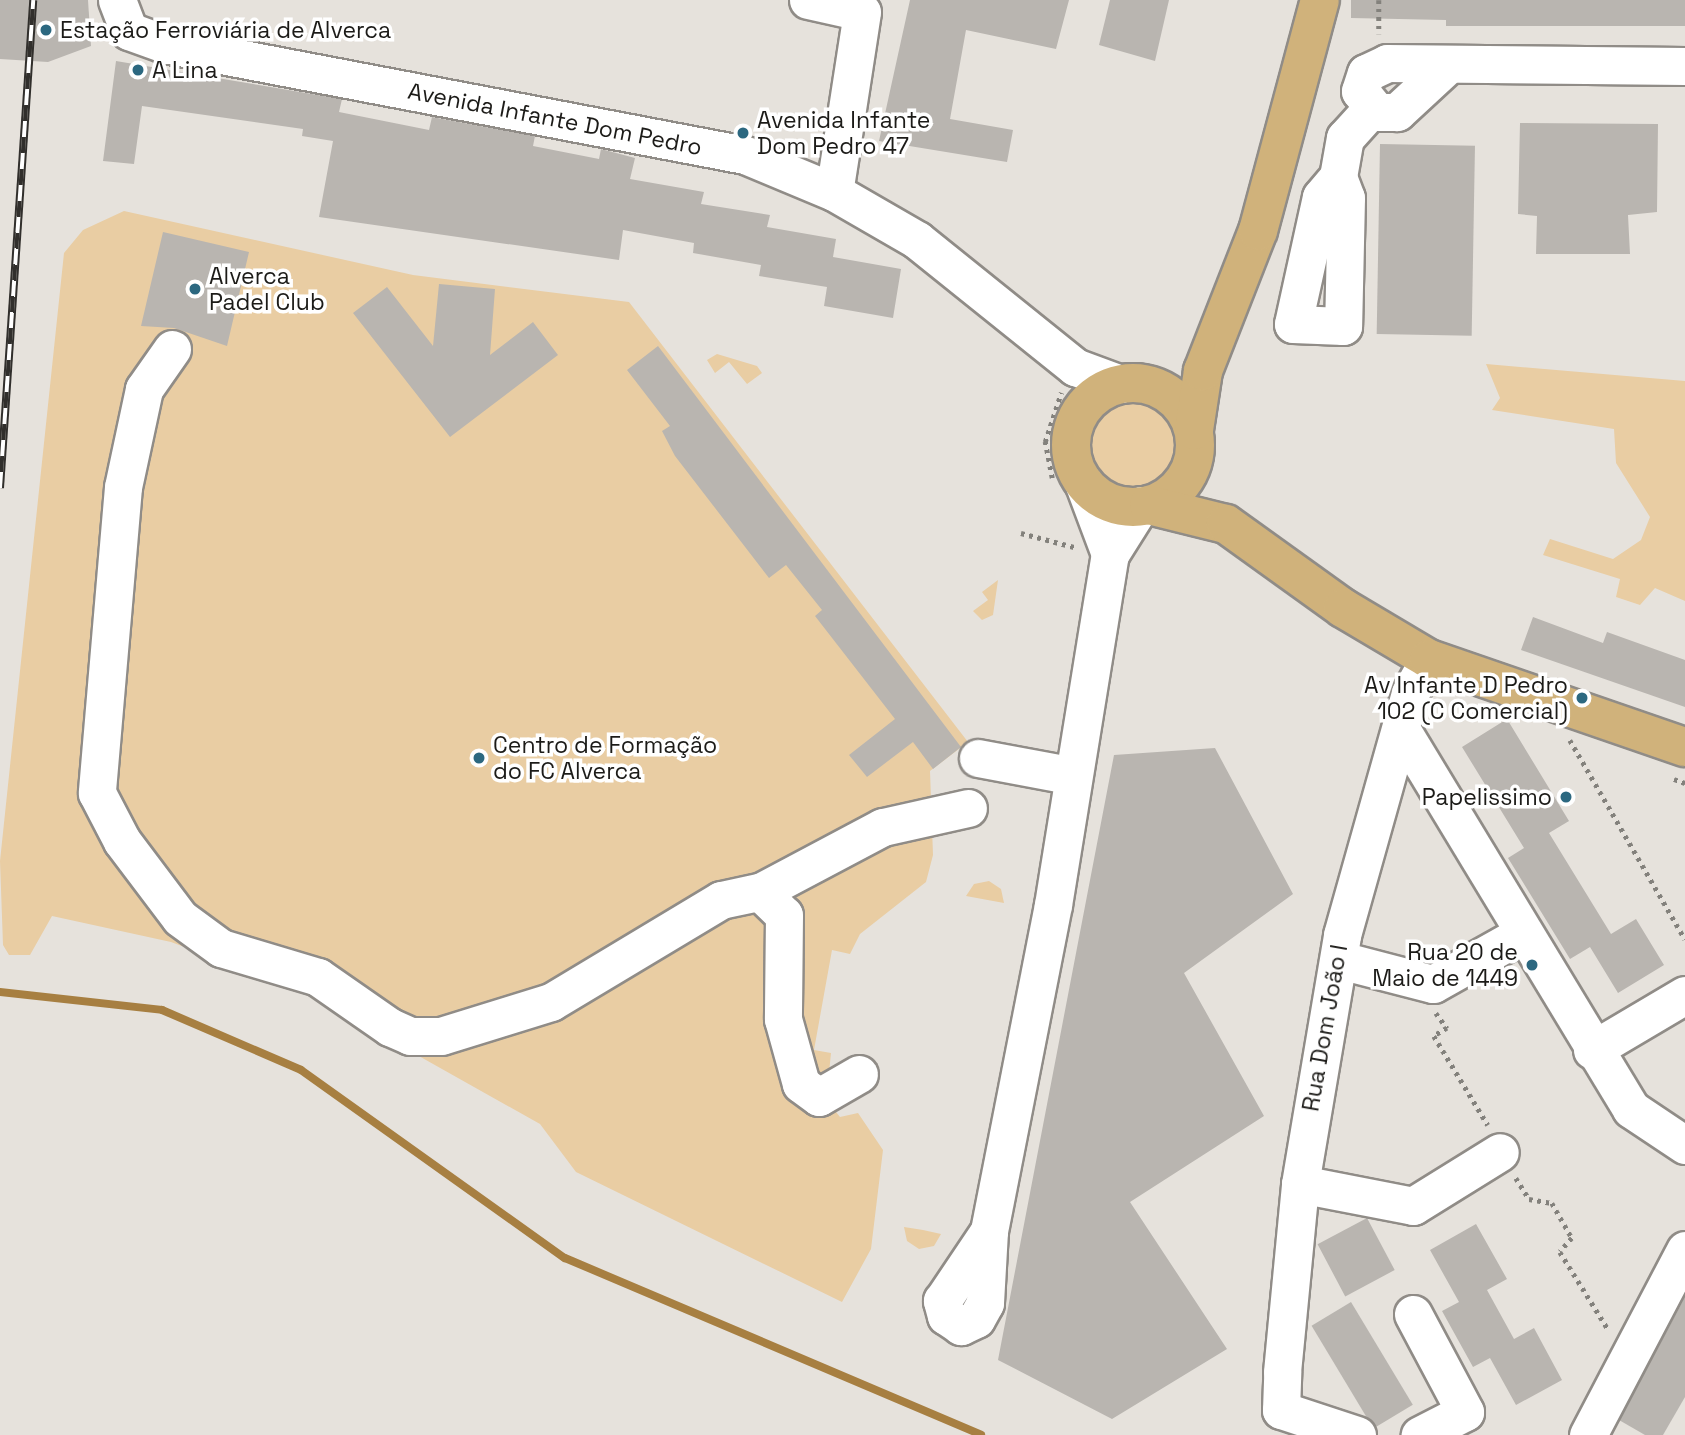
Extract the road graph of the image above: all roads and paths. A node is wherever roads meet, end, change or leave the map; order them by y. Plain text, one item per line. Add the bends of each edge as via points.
1 (117, 0) edge
2 (808, 0) edge
3 (1320, 0) edge
4 (1685, 66) edge
5 (1338, 177) dead end
6 (834, 192) junction
7 (1220, 318) junction
8 (172, 349) dead end
9 (1131, 383) junction
10 (1056, 385) dead end
11 (1194, 440) junction
12 (1070, 485) junction
13 (1145, 505) junction
14 (1226, 524) junction
15 (1021, 533) dead end
16 (1090, 547) junction
17 (1429, 659) junction
18 (1543, 699) junction
19 (1401, 729) junction
20 (1685, 747) edge
21 (978, 758) dead end
22 (1069, 775) junction
23 (968, 808) dead end
24 (760, 892) junction
25 (1524, 933) junction
26 (1685, 939) edge
27 (1340, 960) junction
28 (1685, 995) edge
29 (1592, 1050) junction
30 (859, 1074) dead end
31 (1685, 1145) edge
32 (1500, 1152) dead end
33 (1300, 1184) junction
34 (989, 1231) dead end
35 (1685, 1250) edge
36 (1413, 1314) dead end
37 (1357, 1435) edge
38 (1420, 1435) edge
39 (1587, 1435) edge

1 - 6 street, Avenida Infante Dom Pedro via 129,31 164,44 745,155
2 - 6 street via 862,12
3 - 7 main road via 1258,231
4 - 5 street via 1379,65 1361,83 1371,109 1345,138
6 - 9 street, Avenida Infante Dom Pedro via 917,240 1075,367
7 - 9 main road via 1182,359
7 - 11 main road
8 - 24 street via 144,389 123,487 97,793 157,891 198,936 318,977 410,1036 441,1035 551,1002 721,900
9 - 11 main road via 1175,398
9 - 12 main road via 1090,400 1072,431 1075,466
10 - 12 path via 1061,394 1045,442
11 - 13 main road via 1181,484
11 - 14 main road via 1207,494
12 - 13 main road via 1111,502
12 - 16 street
13 - 14 main road
13 - 16 street
14 - 17 main road via 1343,608
15 - 16 path
16 - 22 street
17 - 18 main road
17 - 19 street, Rua Dom João I
18 - 20 main road
18 - 26 path
19 - 25 street
19 - 27 street, Rua Dom João I via 1350,899
21 - 22 street
22 - 34 street via 1053,905
23 - 24 street via 883,827
24 - 30 street via 784,915 783,1019 801,1084 819,1097
25 - 27 street via 1433,984
25 - 29 street
27 - 33 street, Rua Dom João I
28 - 29 street
29 - 31 street via 1631,1109
32 - 33 street via 1413,1206
33 - 37 street, Rua Dom João I via 1281,1410
35 - 39 street
36 - 38 street via 1465,1412

